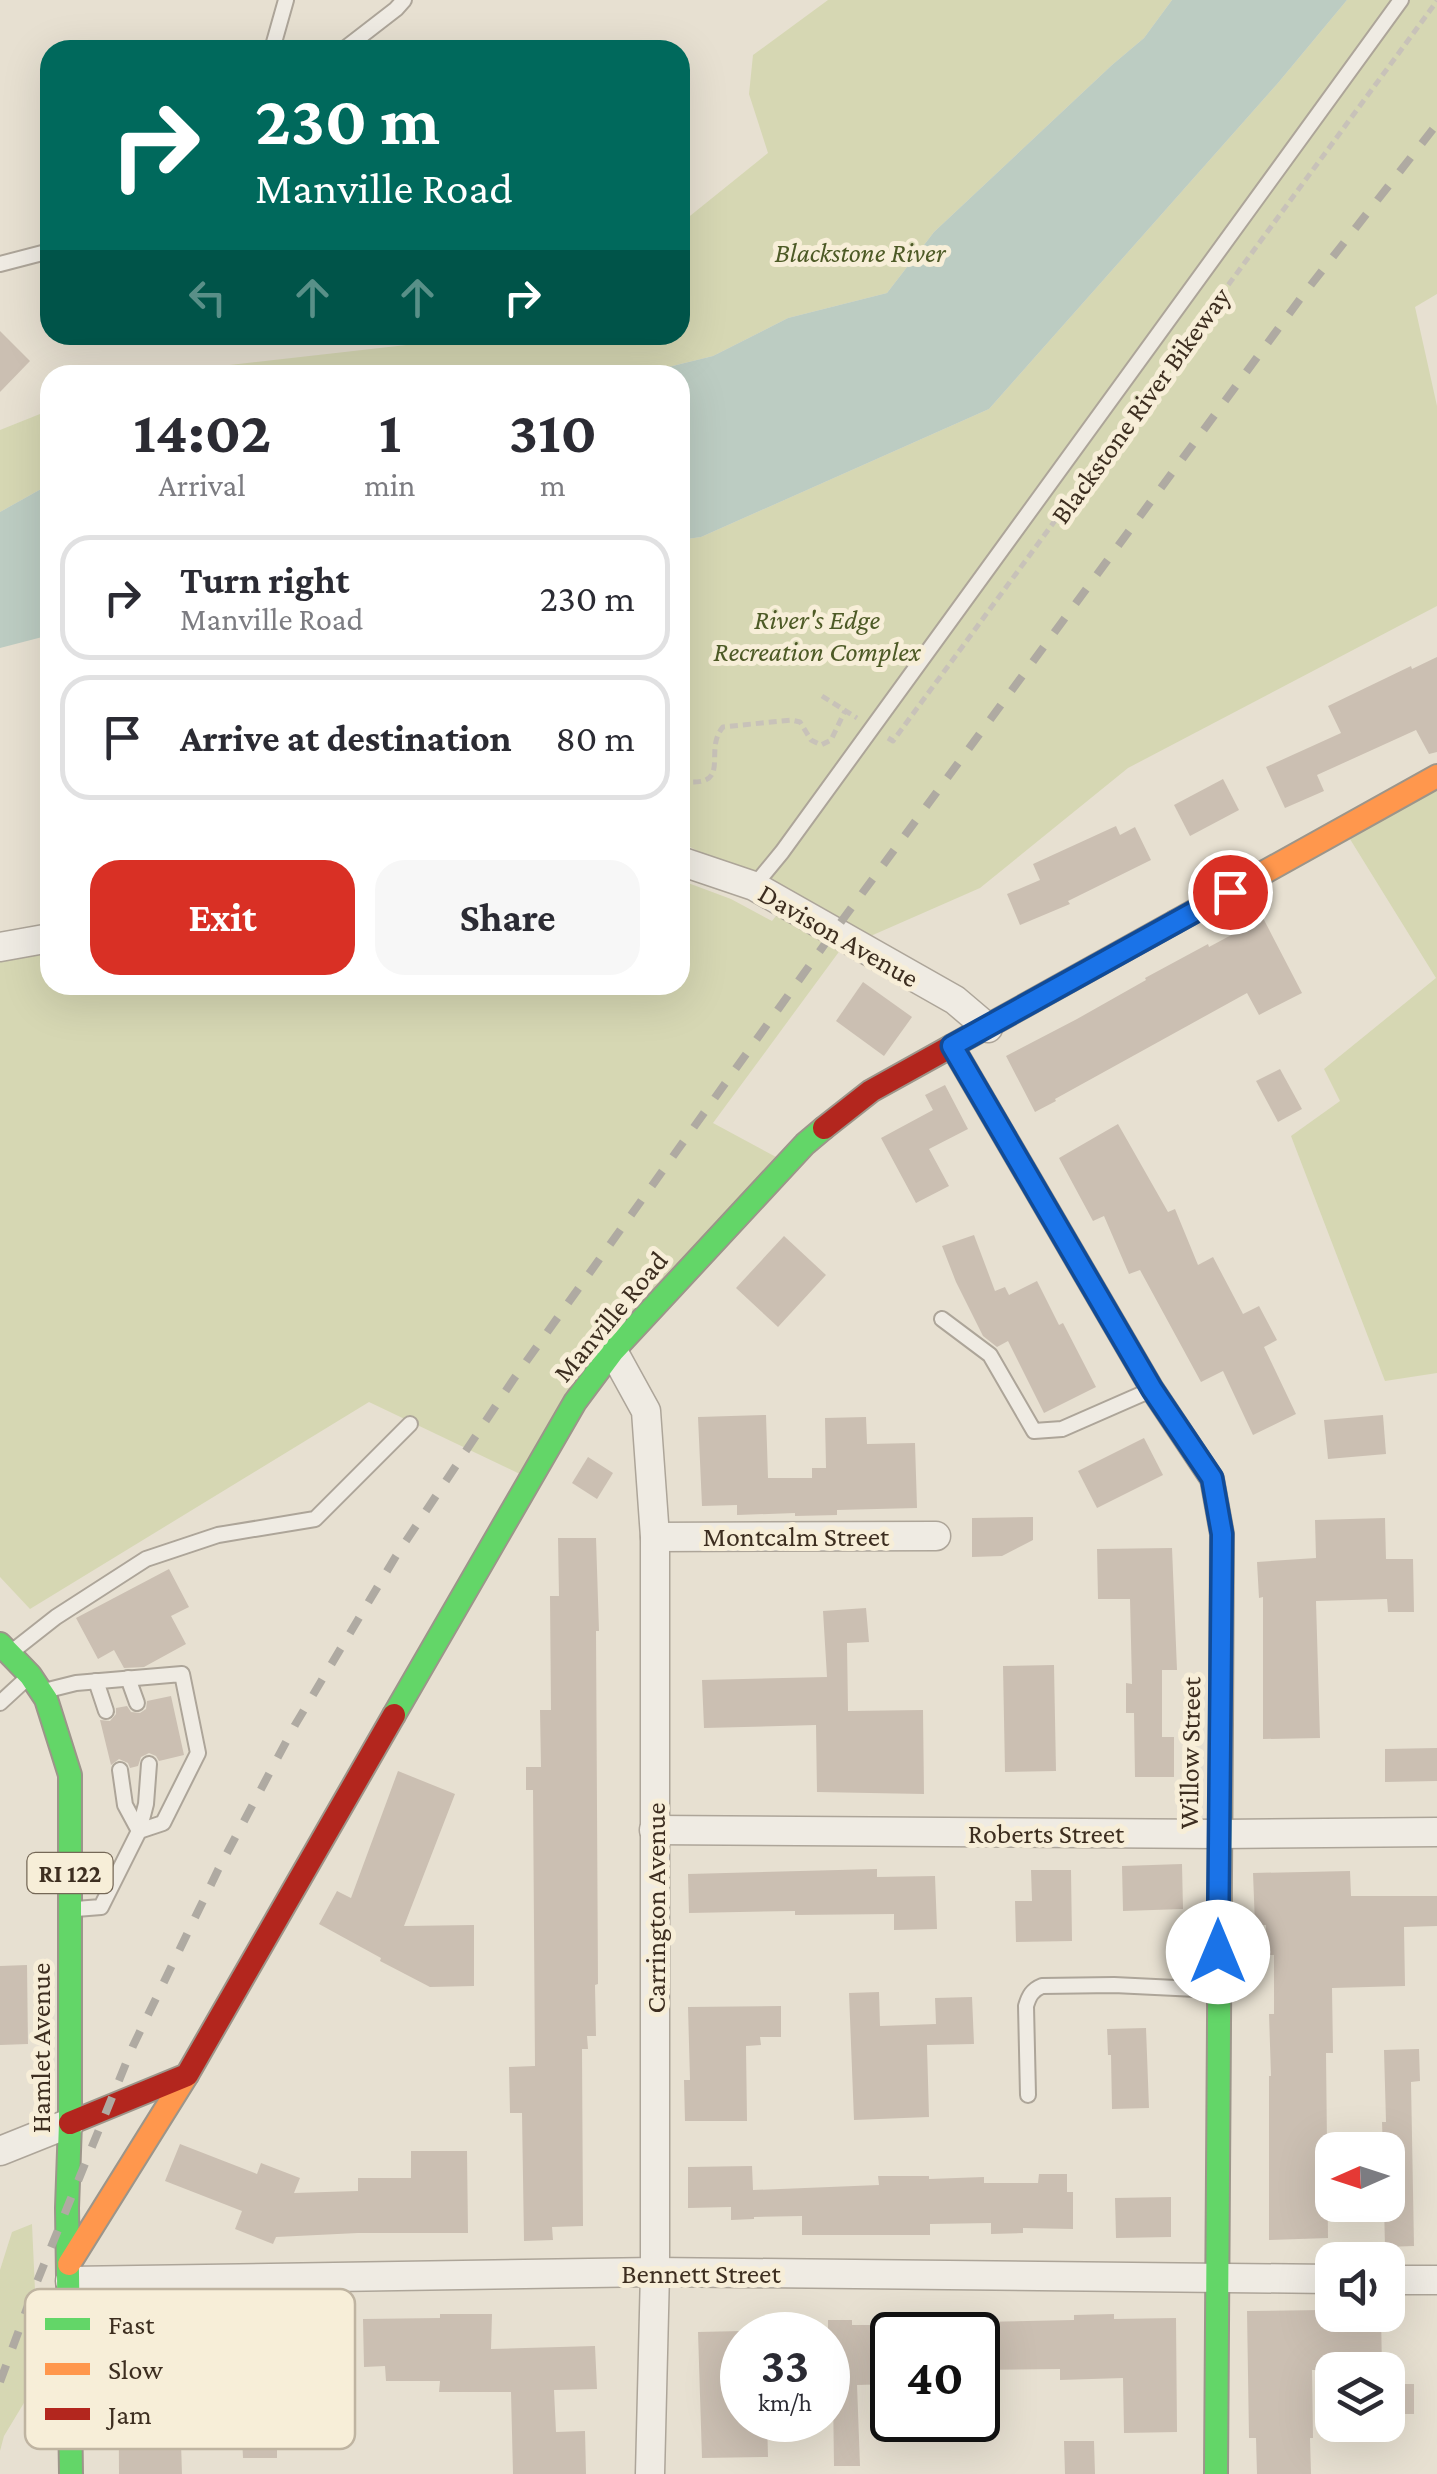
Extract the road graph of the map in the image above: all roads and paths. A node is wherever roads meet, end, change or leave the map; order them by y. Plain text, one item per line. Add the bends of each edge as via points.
1 (286, 0) edge
2 (404, 0) edge
3 (1401, 0) edge
4 (1437, 0) edge
5 (275, 40) edge
6 (356, 40) edge
7 (40, 254) edge
8 (0, 264) edge
9 (822, 696) dead end
10 (845, 711) junction
11 (872, 727) junction
12 (1437, 776) edge
13 (690, 783) edge
14 (690, 864) edge
15 (754, 886) junction
16 (40, 940) edge
17 (0, 947) edge
18 (988, 1028) junction
19 (952, 1046) junction
20 (942, 1319) dead end
21 (612, 1351) junction
22 (1152, 1389) junction
23 (410, 1424) dead end
24 (655, 1536) junction
25 (936, 1536) dead end
26 (5, 1649) edge
27 (128, 1678) junction
28 (96, 1681) junction
29 (36, 1684) junction
30 (138, 1703) dead end
31 (0, 1704) edge
32 (106, 1711) dead end
33 (148, 1764) dead end
34 (120, 1770) dead end
35 (654, 1830) junction
36 (138, 1831) junction
37 (1437, 1832) edge
38 (1218, 1834) junction
39 (70, 1909) junction
40 (1218, 1990) junction
41 (187, 2075) junction
42 (1028, 2095) dead end
43 (70, 2122) junction
44 (0, 2152) edge
45 (70, 2272) junction
46 (655, 2272) junction
47 (1217, 2277) junction
48 (1315, 2279) edge
49 (1405, 2280) edge
50 (1437, 2280) edge
51 (70, 2289) edge
52 (71, 2449) edge
53 (71, 2474) edge
54 (650, 2474) edge
55 (1216, 2474) edge

1 - 5 lane
2 - 6 lane
3 - 11 lane
4 - 11 path, Blackstone River Bikeway via 893,741
7 - 8 lane
9 - 10 path
10 - 11 path
10 - 13 path via 821,744 792,720 723,727 715,770
11 - 15 lane
12 - 18 main road, Manville Road
14 - 15 street, Davison Avenue
15 - 18 street, Davison Avenue via 955,1000
16 - 17 street
18 - 19 main road, Manville Road
19 - 21 main road, Manville Road via 871,1091 805,1144
19 - 22 main road, Willow Street
20 - 22 lane via 990,1355 1034,1430 1062,1430
21 - 24 street, Carrington Avenue via 646,1411
21 - 41 main road, Manville Road via 575,1402
22 - 38 main road, Willow Street via 1212,1478 1222,1534
23 - 26 lane via 316,1519 218,1536 146,1560
24 - 25 street, Montcalm Street
24 - 35 street, Carrington Avenue
26 - 29 main road, Hamlet Avenue / RI 122
27 - 28 lane
27 - 30 lane
27 - 36 lane via 182,1674 198,1753 163,1823
28 - 29 lane
28 - 32 lane
29 - 31 lane
29 - 39 main road, Hamlet Avenue / RI 122 via 70,1775
33 - 36 lane
34 - 36 lane via 125,1805
35 - 38 street, Roberts Street
35 - 46 street, Carrington Avenue
36 - 39 lane via 101,1907
37 - 38 street, Roberts Street
38 - 40 main road, Willow Street
39 - 43 main road, Hamlet Avenue / RI 122
40 - 42 lane via 1037,1988 1026,2006
40 - 47 main road, Willow Street
41 - 43 main road
41 - 45 main road, Manville Road
43 - 44 street
43 - 45 main road, Hamlet Avenue / RI 122
45 - 46 street, Bennett Street
45 - 51 main road, Hamlet Avenue / RI 122
46 - 47 street, Bennett Street
46 - 54 street, Carrington Avenue
47 - 48 street, Bennett Street
47 - 55 main road, Willow Street
49 - 50 street
52 - 53 main road, Hamlet Avenue / RI 122

